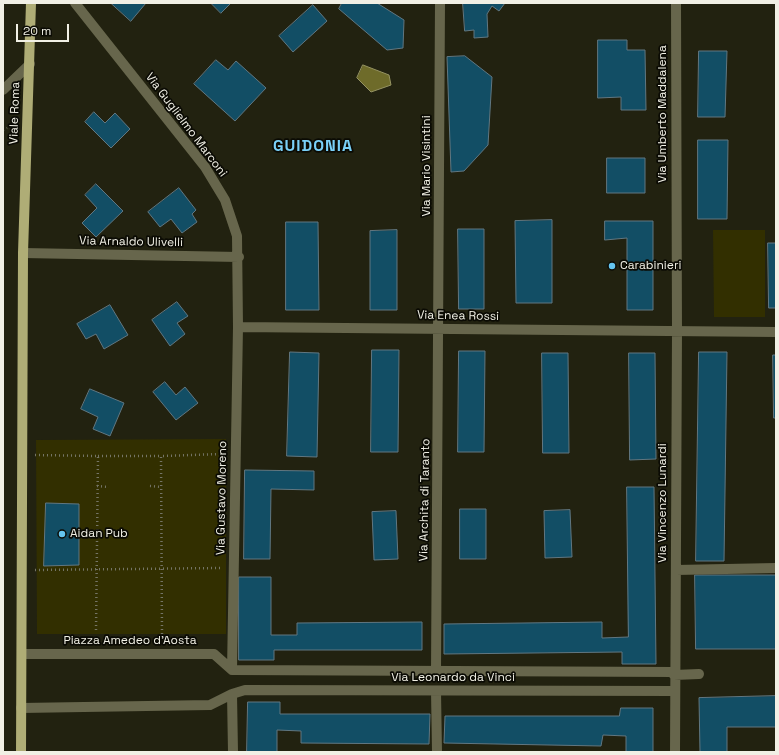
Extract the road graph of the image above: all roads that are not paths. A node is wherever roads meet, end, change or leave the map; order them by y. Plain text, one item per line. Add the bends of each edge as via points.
1 (32, 3) edge
2 (75, 3) edge
3 (440, 3) edge
4 (676, 3) edge
5 (30, 64) junction
6 (3, 90) edge
7 (23, 253) junction
8 (239, 257) junction
9 (238, 327) junction
10 (440, 329) junction
11 (677, 331) junction
12 (776, 332) edge
13 (776, 568) edge
14 (676, 570) junction
15 (22, 654) junction
16 (232, 670) junction
17 (436, 671) junction
18 (674, 673) junction
19 (699, 674) dead end
20 (436, 691) junction
21 (674, 691) junction
22 (232, 694) junction
23 (21, 708) junction
24 (21, 752) edge
25 (233, 752) edge
26 (437, 752) edge
27 (675, 752) edge

1 - 5 main road, Viale Roma
2 - 8 street, Via Guglielmo Marconi via 216,184 233,222
3 - 10 street, Via Mario Visintini
4 - 11 street, Via Umberto Maddalena
5 - 6 street
5 - 7 main road, Viale Roma
7 - 8 street, Via Arnaldo Ulivelli
7 - 15 main road, Viale Roma
8 - 9 street, Via Guglielmo Marconi
9 - 10 street, Via Enea Rossi
9 - 16 street, Via Gustavo Moreno
10 - 11 street, Via Enea Rossi
10 - 17 street, Via Archita di Taranto
11 - 12 street, Via Enea Rossi
11 - 14 street, Via Vincenzo Lunardi
13 - 14 street
14 - 18 street, Via Vincenzo Lunardi
15 - 16 street, Piazza Amedeo d'Aosta via 214,654
15 - 23 main road, Viale Roma
16 - 17 street, Via Leonardo da Vinci
17 - 18 street, Via Leonardo da Vinci
18 - 19 street, Via Leonardo da Vinci
18 - 21 street, Via Vincenzo Lunardi
20 - 21 street, Via Leonardo da Vinci
20 - 22 street, Via Leonardo da Vinci via 245,690
20 - 26 street
21 - 27 street, Via Vincenzo Lunardi
22 - 23 street via 210,705
22 - 25 street
23 - 24 main road, Viale Roma

